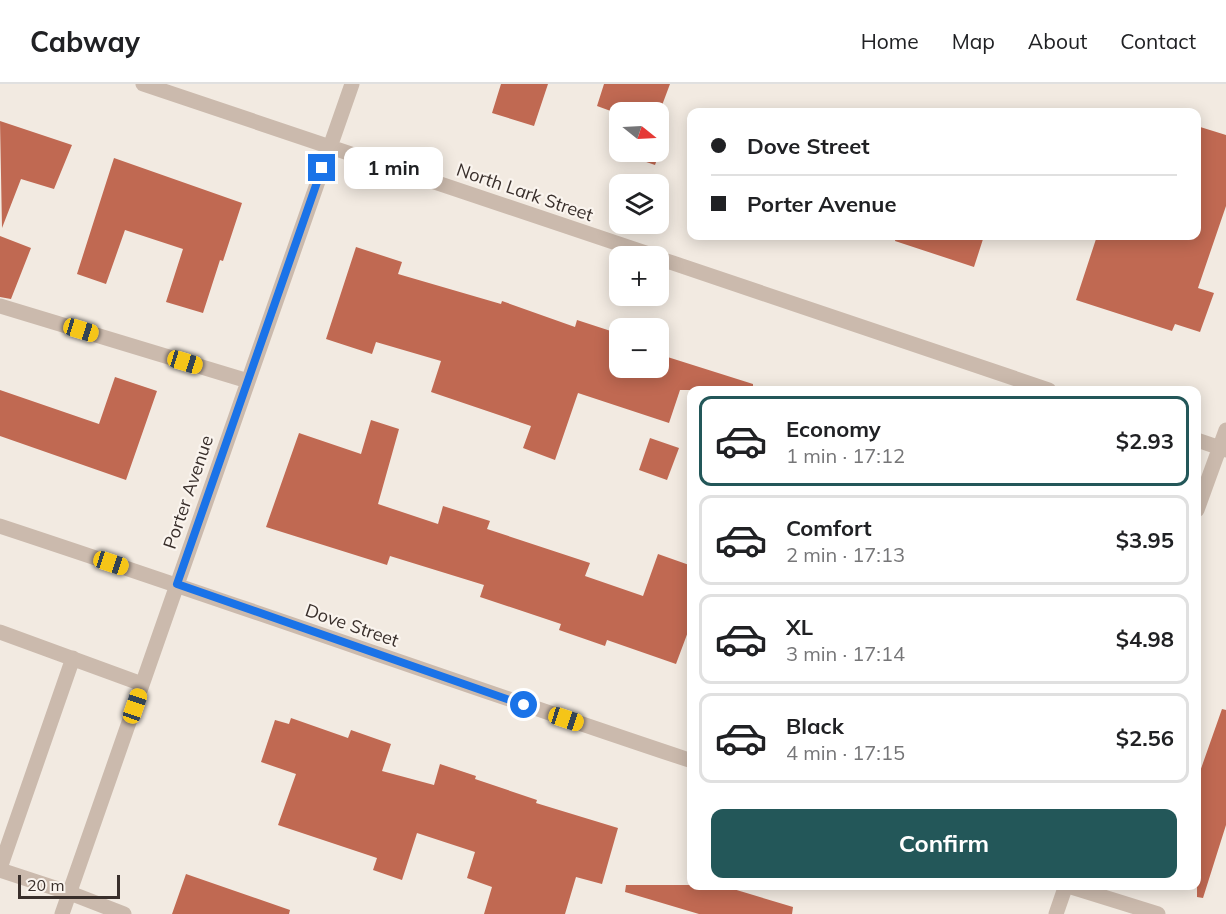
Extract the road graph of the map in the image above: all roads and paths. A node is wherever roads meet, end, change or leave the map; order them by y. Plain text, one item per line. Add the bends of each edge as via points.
1 (143, 84) edge
2 (352, 84) edge
3 (330, 146) junction
4 (625, 246) edge
5 (669, 261) edge
6 (0, 306) edge
7 (248, 381) junction
8 (1037, 386) edge
9 (1226, 430) edge
10 (1201, 441) edge
11 (1223, 449) edge
12 (1201, 501) edge
13 (0, 526) edge
14 (177, 584) junction
15 (0, 632) edge
16 (73, 658) junction
17 (142, 684) junction
18 (687, 759) edge
19 (0, 869) edge
20 (1064, 890) edge
21 (1082, 890) edge
22 (70, 893) junction
23 (62, 914) edge
24 (124, 914) edge
25 (1056, 914) edge
26 (1158, 914) edge

1 - 3 street, North Lark Street
2 - 3 street, Porter Avenue
3 - 4 street, North Lark Street
3 - 7 street, Porter Avenue
5 - 8 street, North Lark Street
6 - 7 street
7 - 14 street, Porter Avenue
9 - 11 street
10 - 11 street
11 - 12 street
13 - 14 street, Dove Street
14 - 17 street, Porter Avenue
14 - 18 street, Dove Street
15 - 16 street
16 - 17 street
16 - 19 street
17 - 22 street, Porter Avenue
19 - 22 street
20 - 25 street
21 - 26 street
22 - 23 street, Porter Avenue
22 - 24 street

